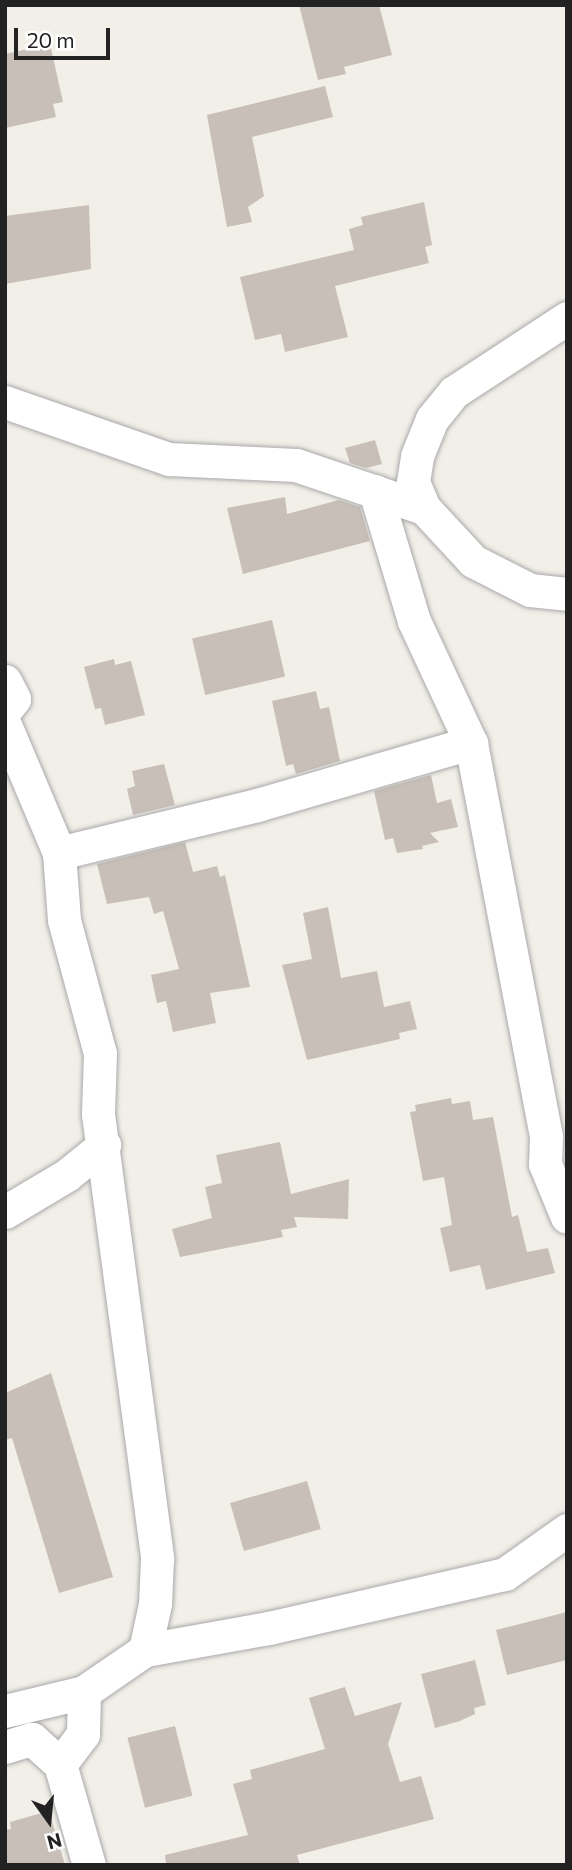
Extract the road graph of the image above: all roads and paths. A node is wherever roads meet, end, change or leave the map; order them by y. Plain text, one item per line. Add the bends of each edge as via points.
1 (567, 318) edge
2 (5, 402) edge
3 (375, 491) junction
4 (424, 508) junction
5 (567, 594) edge
6 (5, 681) edge
7 (5, 710) edge
8 (5, 725) edge
9 (471, 743) junction
10 (59, 853) junction
11 (104, 1145) junction
12 (5, 1212) edge
13 (567, 1217) edge
14 (567, 1530) edge
15 (145, 1650) junction
16 (84, 1692) junction
17 (5, 1711) edge
18 (5, 1746) edge
19 (60, 1764) junction
20 (89, 1865) edge

1 - 4 street via 453,392 432,419 417,456 413,482
2 - 3 street via 169,459 296,465
3 - 4 street
3 - 9 street via 414,621
4 - 5 street via 473,561 530,590
6 - 7 street via 14,699
8 - 10 street
9 - 10 street via 230,812
9 - 13 street via 546,1137 545,1164
10 - 11 street via 64,919 100,1053 98,1114
11 - 12 street via 67,1175
11 - 15 street via 157,1559 155,1604
14 - 15 street via 505,1574 283,1626
15 - 16 street
16 - 17 street
16 - 19 street via 83,1734
18 - 19 street via 32,1739
19 - 20 street

